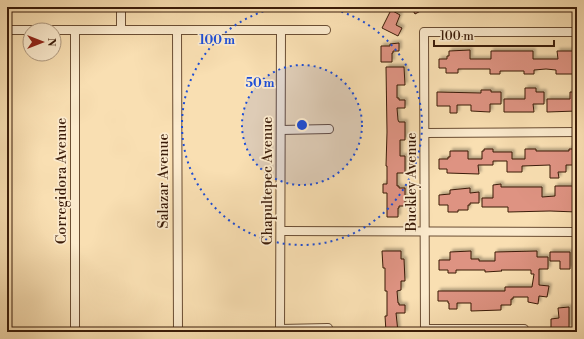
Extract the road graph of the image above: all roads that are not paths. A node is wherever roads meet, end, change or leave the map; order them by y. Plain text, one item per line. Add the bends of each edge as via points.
1 (121, 7) edge
2 (7, 30) edge
3 (75, 30) junction
4 (121, 30) junction
5 (177, 30) junction
6 (281, 30) junction
7 (326, 30) dead end
8 (577, 32) edge
9 (329, 129) dead end
10 (281, 130) junction
11 (425, 132) junction
12 (577, 132) edge
13 (281, 231) junction
14 (425, 232) junction
15 (577, 232) edge
16 (328, 328) dead end
17 (524, 329) dead end
18 (280, 331) edge
19 (425, 331) edge
20 (75, 332) edge
21 (178, 332) edge

1 - 4 street
2 - 3 street
3 - 4 street
3 - 20 street, Corregidora Avenue
4 - 5 street
5 - 6 street
5 - 21 street, Salazar Avenue
6 - 7 street
6 - 10 street, Chapultepec Avenue
8 - 11 street, Buckley Avenue via 424,32
9 - 10 street
10 - 13 street, Chapultepec Avenue
11 - 12 street
11 - 14 street, Buckley Avenue
13 - 14 street
13 - 18 street, Chapultepec Avenue
14 - 15 street
14 - 19 street, Buckley Avenue
16 - 18 street
17 - 19 street

